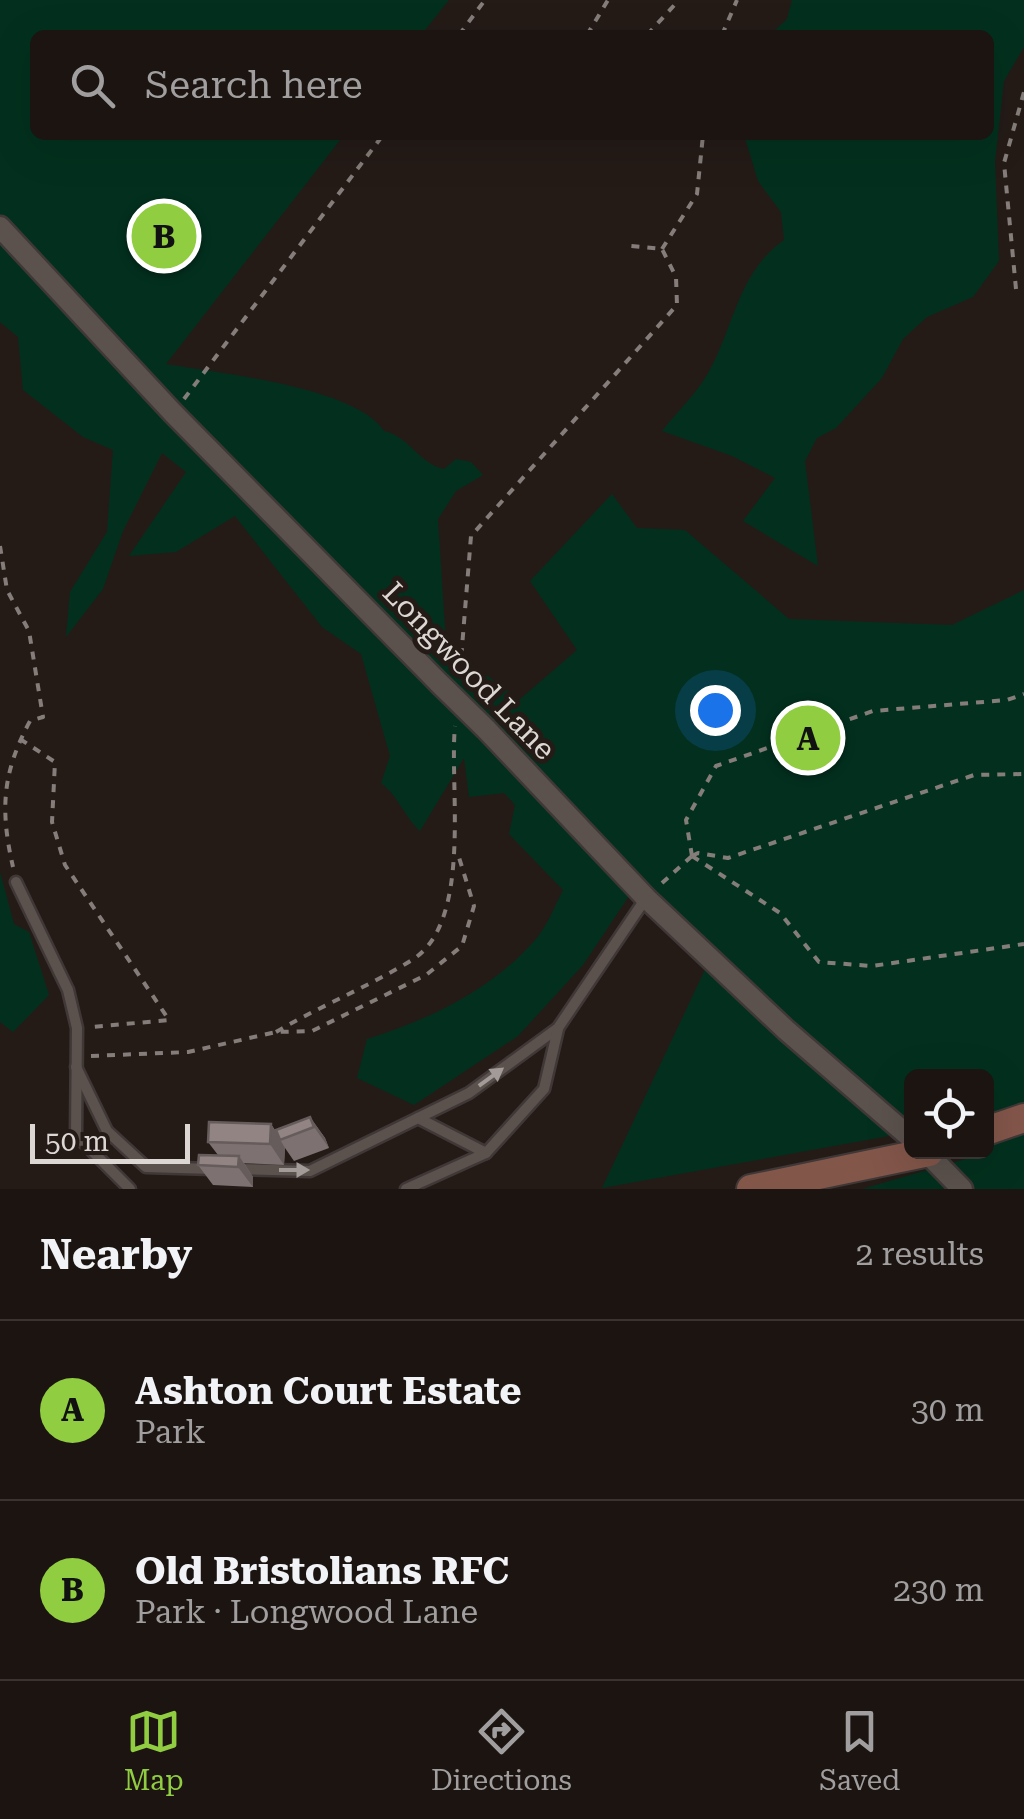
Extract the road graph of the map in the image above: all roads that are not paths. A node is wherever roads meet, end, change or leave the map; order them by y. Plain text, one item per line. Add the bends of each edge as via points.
1 (0, 227) edge
2 (16, 882) road end
3 (646, 898) junction
4 (558, 1028) junction
5 (76, 1062) junction
6 (418, 1118) junction
7 (1024, 1118) edge
8 (994, 1129) edge
9 (904, 1132) edge
10 (486, 1152) junction
11 (904, 1157) edge
12 (934, 1159) edge
13 (130, 1189) edge
14 (406, 1189) edge
15 (751, 1189) edge
16 (962, 1189) edge

1 - 3 street, Longwood Lane, bridge
2 - 5 lane via 68,990
3 - 4 lane
3 - 9 street, Longwood Lane
6 -> 4 lane via 469,1093
4 - 10 lane via 544,1088
5 -> 6 lane via 107,1132 146,1167 310,1170
5 - 13 lane via 76,1136
6 - 10 lane
7 - 8 main road
10 - 14 lane
11 - 15 main road
12 - 16 street

